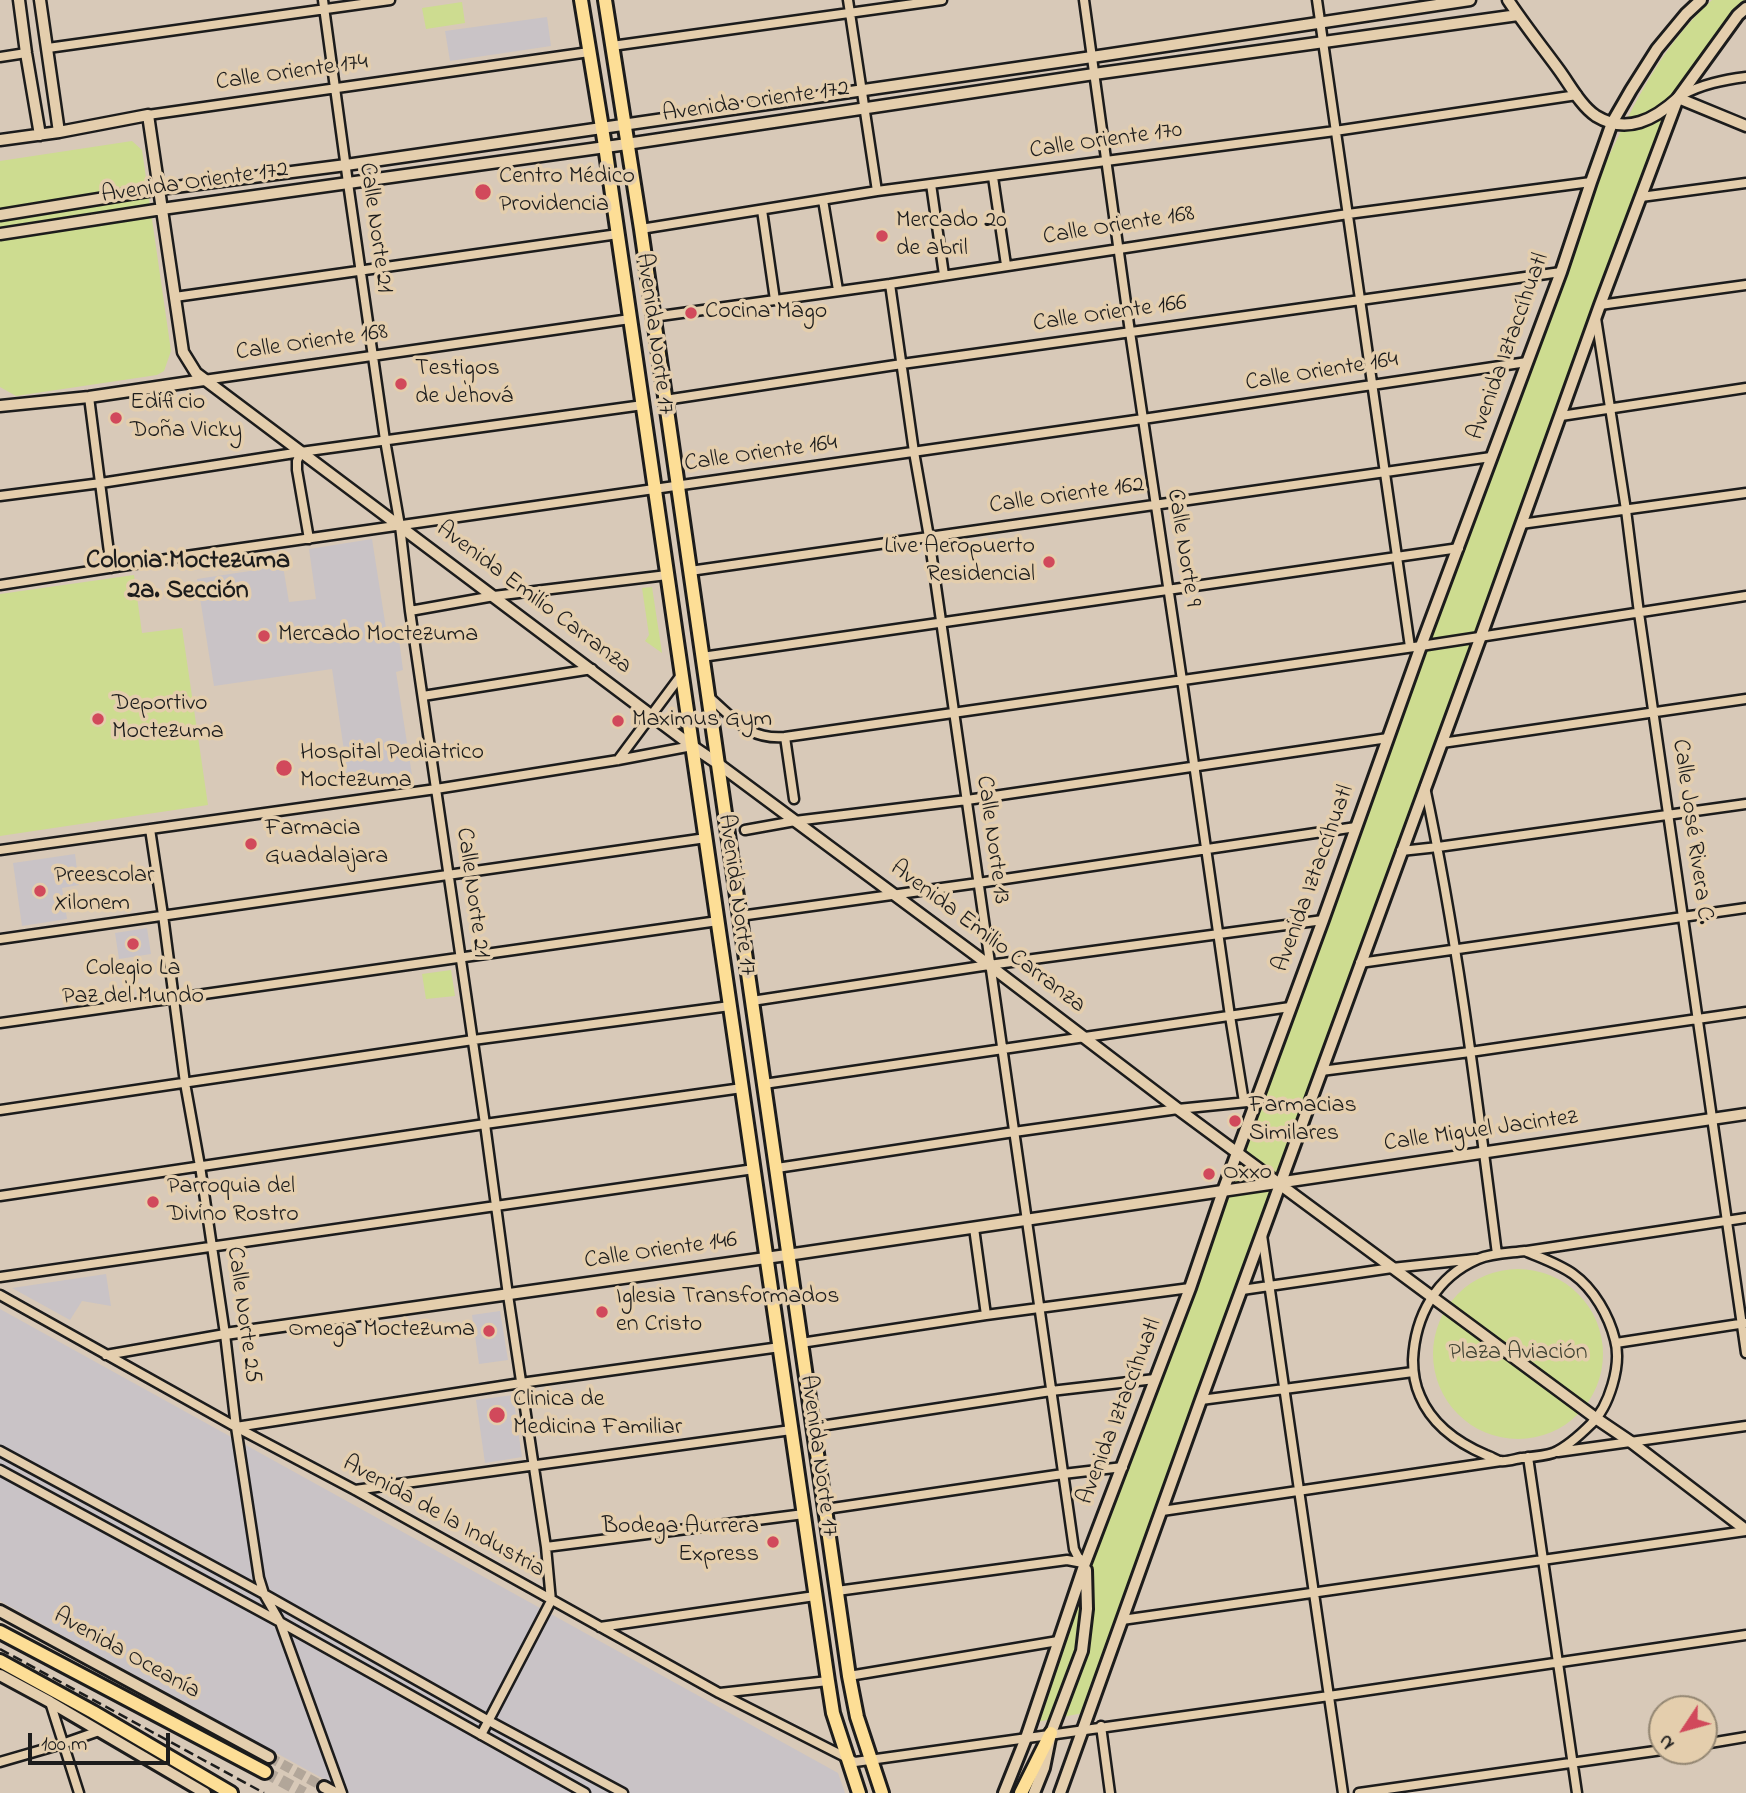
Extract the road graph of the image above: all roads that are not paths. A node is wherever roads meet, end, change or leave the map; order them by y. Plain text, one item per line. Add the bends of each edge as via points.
1 (19, 0) edge
2 (40, 0) edge
3 (390, 0) edge
4 (581, 0) edge
5 (605, 0) edge
6 (848, 0) edge
7 (942, 0) edge
8 (1084, 0) edge
9 (1317, 0) edge
10 (1470, 0) edge
11 (1508, 0) edge
12 (1701, 0) edge
13 (324, 4) edge
14 (1743, 12) edge
15 (850, 14) junction
16 (1518, 15) junction
17 (1320, 22) junction
18 (1323, 42) junction
19 (612, 46) junction
20 (48, 48) junction
21 (589, 52) junction
22 (26, 53) junction
23 (0, 57) edge
24 (1092, 57) junction
25 (1094, 74) junction
26 (1746, 77) edge
27 (335, 89) junction
28 (862, 89) junction
29 (1577, 95) junction
30 (1678, 98) junction
31 (865, 109) junction
32 (148, 116) junction
33 (625, 124) junction
34 (1612, 124) junction
35 (1746, 125) edge
36 (602, 127) junction
37 (1335, 131) junction
38 (59, 132) junction
39 (40, 135) junction
40 (0, 139) edge
41 (627, 144) junction
42 (605, 146) junction
43 (1107, 162) junction
44 (345, 165) junction
45 (992, 177) junction
46 (1591, 182) junction
47 (348, 183) junction
48 (1746, 183) edge
49 (931, 184) junction
50 (160, 189) junction
51 (877, 191) junction
52 (1641, 197) junction
53 (823, 200) junction
54 (162, 209) junction
55 (762, 210) junction
56 (1348, 214) junction
57 (0, 215) edge
58 (641, 229) junction
59 (0, 234) edge
60 (618, 234) junction
61 (1118, 248) junction
62 (1006, 265) junction
63 (361, 270) junction
64 (1561, 272) junction
65 (944, 275) junction
66 (890, 284) junction
67 (1746, 285) edge
68 (838, 290) junction
69 (174, 298) junction
70 (775, 300) junction
71 (1360, 300) junction
72 (1600, 305) junction
73 (653, 317) junction
74 (1596, 318) junction
75 (630, 319) junction
76 (1130, 332) junction
77 (373, 356) junction
78 (1527, 362) junction
79 (902, 364) junction
80 (204, 380) junction
81 (1373, 384) junction
82 (1746, 388) edge
83 (89, 397) junction
84 (665, 401) junction
85 (643, 405) junction
86 (0, 406) edge
87 (1611, 408) junction
88 (1561, 416) junction
89 (1143, 419) junction
90 (385, 440) junction
91 (300, 452) junction
92 (914, 452) junction
93 (1491, 457) junction
94 (1386, 472) junction
95 (101, 483) junction
96 (677, 487) junction
97 (655, 489) junction
98 (1746, 492) edge
99 (0, 496) edge
100 (1156, 504) junction
101 (1626, 510) junction
102 (1521, 524) junction
103 (400, 526) junction
104 (929, 537) junction
105 (309, 539) junction
106 (1459, 548) junction
107 (1398, 556) junction
108 (111, 568) junction
109 (690, 571) junction
110 (667, 575) junction
111 (0, 584) edge
112 (1169, 589) junction
113 (494, 596) junction
114 (1746, 596) edge
115 (410, 611) junction
116 (1639, 613) junction
117 (941, 621) junction
118 (1481, 636) junction
119 (1416, 646) junction
120 (702, 657) junction
121 (592, 669) junction
122 (682, 674) junction
123 (1182, 680) junction
124 (707, 695) junction
125 (423, 696) junction
126 (1746, 699) edge
127 (953, 713) junction
128 (1654, 713) junction
129 (652, 714) junction
130 (785, 737) junction
131 (1388, 738) junction
132 (1441, 743) junction
133 (692, 746) junction
134 (618, 761) junction
135 (717, 763) junction
136 (1194, 766) junction
137 (1425, 786) junction
138 (436, 789) junction
139 (794, 799) dead end
140 (967, 800) junction
141 (1746, 804) edge
142 (1669, 815) junction
143 (795, 821) junction
144 (1356, 827) junction
145 (150, 829) junction
146 (745, 830) dead end
147 (706, 838) junction
148 (1438, 847) junction
149 (0, 850) edge
150 (1206, 850) junction
151 (1401, 851) junction
152 (449, 874) junction
153 (978, 883) junction
154 (893, 895) junction
155 (1746, 908) edge
156 (163, 915) junction
157 (740, 916) junction
158 (1684, 917) junction
159 (1323, 920) junction
160 (718, 921) junction
161 (1218, 933) junction
162 (0, 939) edge
163 (1455, 950) junction
164 (460, 957) junction
165 (1360, 963) junction
166 (989, 965) junction
167 (174, 998) junction
168 (751, 1001) junction
169 (730, 1006) junction
170 (1290, 1007) junction
171 (1746, 1012) edge
172 (1230, 1016) junction
173 (1698, 1020) junction
174 (0, 1023) edge
175 (1086, 1038) junction
176 (473, 1040) junction
177 (1002, 1050) junction
178 (1470, 1052) junction
179 (1321, 1071) junction
180 (185, 1083) junction
181 (764, 1084) junction
182 (743, 1088) junction
183 (1256, 1101) junction
184 (1244, 1102) junction
185 (0, 1110) edge
186 (1178, 1110) junction
187 (1746, 1114) edge
188 (1713, 1120) junction
189 (485, 1124) junction
190 (1014, 1132) junction
191 (1237, 1153) junction
192 (1484, 1153) junction
193 (200, 1166) junction
194 (777, 1168) junction
195 (754, 1169) junction
196 (1281, 1184) junction
197 (1223, 1191) junction
198 (0, 1196) edge
199 (496, 1206) junction
200 (1746, 1219) edge
201 (1026, 1220) junction
202 (1728, 1221) junction
203 (974, 1228) junction
204 (1262, 1234) junction
205 (211, 1246) junction
206 (1525, 1251) junction
207 (1497, 1254) junction
208 (788, 1255) junction
209 (767, 1258) junction
210 (1479, 1258) junction
211 (1392, 1268) junction
212 (0, 1278) edge
213 (1269, 1287) junction
214 (1190, 1289) junction
215 (1242, 1290) junction
216 (0, 1295) edge
217 (508, 1295) junction
218 (1432, 1297) junction
219 (1039, 1308) junction
220 (986, 1315) junction
221 (1744, 1323) edge
222 (225, 1334) junction
223 (802, 1343) junction
224 (1616, 1343) junction
225 (780, 1347) junction
226 (1746, 1353) edge
227 (106, 1355) junction
228 (1413, 1371) junction
229 (1155, 1379) junction
230 (521, 1383) junction
231 (1284, 1389) junction
232 (1051, 1391) junction
233 (1201, 1399) junction
234 (1597, 1419) junction
235 (1746, 1426) edge
236 (236, 1427) junction
237 (814, 1427) junction
238 (791, 1430) junction
239 (1631, 1443) junction
240 (0, 1451) edge
241 (1553, 1453) junction
242 (1528, 1457) junction
243 (1502, 1461) junction
244 (534, 1466) junction
245 (1123, 1467) junction
246 (0, 1470) edge
247 (1063, 1474) junction
248 (355, 1490) junction
249 (1300, 1491) junction
250 (825, 1509) junction
251 (1162, 1511) junction
252 (804, 1514) junction
253 (1746, 1530) edge
254 (546, 1547) junction
255 (1544, 1560) junction
256 (1086, 1563) junction
257 (837, 1591) junction
258 (264, 1594) junction
259 (1314, 1594) junction
260 (816, 1596) junction
261 (551, 1601) junction
262 (0, 1611) edge
263 (1122, 1620) junction
264 (280, 1622) junction
265 (599, 1627) junction
266 (0, 1632) edge
267 (1746, 1635) edge
268 (1058, 1641) junction
269 (0, 1661) edge
270 (1558, 1663) junction
271 (0, 1675) edge
272 (849, 1676) junction
273 (828, 1681) junction
274 (719, 1693) junction
275 (1329, 1696) junction
276 (50, 1702) junction
277 (489, 1721) junction
278 (1101, 1726) junction
279 (1082, 1729) junction
280 (99, 1731) junction
281 (1051, 1733) junction
282 (481, 1735) junction
283 (1746, 1737) edge
284 (1026, 1738) junction
285 (1718, 1742) edge
286 (62, 1744) junction
287 (1648, 1752) edge
288 (269, 1757) tunnel mouth
289 (849, 1759) junction
290 (872, 1760) junction
291 (0, 1762) edge
292 (1573, 1763) junction
293 (265, 1772) tunnel mouth
294 (324, 1787) dead end
295 (202, 1791) edge
296 (79, 1793) edge
297 (187, 1793) edge
298 (230, 1793) edge
299 (335, 1793) edge
300 (342, 1793) edge
301 (585, 1793) edge
302 (623, 1793) edge
303 (859, 1793) edge
304 (882, 1793) edge
305 (1004, 1793) edge
306 (1021, 1793) edge
307 (1034, 1793) edge
308 (1060, 1793) edge
309 (1110, 1793) edge
310 (1343, 1793) edge
311 (1359, 1793) edge
312 (1577, 1793) edge

1 - 22 street
2 - 20 street
3 - 13 street
4 - 21 main road, Avenida Norte 17
5 - 19 main road, Avenida Norte 17
6 - 15 street
7 - 15 street
8 - 24 street, Calle Norte 9
9 - 17 street
10 - 17 street, Avenida Oriente 172
11 - 16 street
12 - 34 main road, Avenida Iztaccíhuatl via 1657,49
13 - 20 street
13 - 27 street, Calle Norte 21
14 - 30 main road
15 - 19 street
15 - 28 street
16 - 18 street, Avenida Oriente 172
16 - 29 street
17 - 18 street
17 - 24 street, Avenida Oriente 172
18 - 25 street, Avenida Oriente 172
18 - 37 street
19 - 33 main road, Avenida Norte 17
20 - 38 street
21 - 27 street, Calle Oriente 174
21 - 36 main road, Avenida Norte 17
22 - 23 street
22 - 39 street
24 - 25 street, Calle Norte 9
24 - 28 street, Avenida Oriente 172
25 - 31 street, Avenida Oriente 172
25 - 43 street, Calle Norte 9
26 - 30 street via 1698,87
27 - 32 street, Calle Oriente 174
27 - 44 street, Calle Norte 21
28 - 31 street
28 - 33 street, Avenida Oriente 172
29 - 34 street via 1595,115
29 - 37 street, Calle Oriente 170
30 - 34 street via 1646,119 1630,125
30 - 35 street
30 - 52 main road
31 - 41 street, Avenida Oriente 172
31 - 51 street
32 - 38 street, Calle Oriente 174
32 - 50 street
33 - 36 street, Avenida Oriente 172
33 - 41 main road, Avenida Norte 17
34 - 46 main road, Avenida Iztaccíhuatl
36 - 42 main road, Avenida Norte 17
36 - 44 street, Avenida Oriente 172
37 - 43 street, Calle Oriente 170
37 - 56 street
38 - 39 street, Calle Oriente 174
39 - 40 street, Calle Oriente 174
41 - 42 street, Avenida Oriente 172
41 - 58 main road, Avenida Norte 17
42 - 47 street, Avenida Oriente 172
42 - 60 main road, Avenida Norte 17
43 - 45 street, Calle Oriente 170
43 - 61 street, Calle Norte 9
44 - 47 street, Calle Norte 21
44 - 50 street, Avenida Oriente 172
45 - 49 street, Calle Oriente 170
45 - 62 street
46 - 56 street, Calle Oriente 168
46 - 64 main road, Avenida Iztaccíhuatl
47 - 54 street, Avenida Oriente 172
47 - 63 street, Calle Norte 21
48 - 52 street
49 - 51 street, Calle Oriente 170
49 - 65 street
50 - 54 street
50 - 57 street, Avenida Oriente 172
51 - 53 street, Calle Oriente 170
52 - 72 main road
53 - 55 street, Calle Oriente 170
53 - 68 street
54 - 59 street, Avenida Oriente 172
54 - 69 street
55 - 58 street, Calle Oriente 170
55 - 70 street
56 - 61 street, Calle Oriente 168
56 - 71 street
58 - 73 main road, Avenida Norte 17
60 - 63 street
60 - 75 main road, Avenida Norte 17
61 - 62 street, Calle Oriente 168
61 - 76 street, Calle Norte 9
62 - 65 street, Calle Oriente 168
63 - 69 street
63 - 77 street, Calle Norte 21
64 - 71 street, Calle Oriente 166
64 - 78 main road, Avenida Iztaccíhuatl
65 - 66 street, Calle Oriente 168
66 - 68 street, Calle Oriente 168
66 - 79 street, Calle Norte 13
67 - 72 street
68 - 70 street, Calle Oriente 168
69 - 80 street via 183,352
70 - 73 street, Calle Oriente 168
71 - 76 street, Calle Oriente 166
71 - 81 street
72 - 74 main road
73 - 84 main road, Avenida Norte 17
74 - 87 street, Calle José Rivera C.
74 - 88 main road
75 - 77 street, Calle Oriente 168
75 - 85 main road, Avenida Norte 17
76 - 79 street, Calle Oriente 166
76 - 89 street, Calle Norte 9
77 - 80 street, Calle Oriente 168
77 - 90 street, Calle Norte 21
78 - 81 street, Calle Oriente 164
78 - 93 main road, Avenida Iztaccíhuatl
79 - 84 street, Calle Oriente 166
79 - 92 street, Calle Norte 13
80 - 83 street, Calle Oriente 168
80 - 91 street, Avenida Emilio Carranza
81 - 89 street, Calle Oriente 164
81 - 94 street
82 - 87 street
83 - 86 street, Calle Oriente 168
83 - 95 street
84 - 96 main road, Avenida Norte 17
85 - 90 street
85 - 97 main road, Avenida Norte 17
87 - 88 street
87 - 101 street, Calle José Rivera C.
88 - 102 main road
89 - 92 street, Calle Oriente 164
89 - 100 street, Calle Norte 9
90 - 91 street
90 - 103 street, Calle Norte 21
91 - 95 street
91 - 103 street, Avenida Emilio Carranza
91 - 105 street via 297,470
92 - 96 street, Calle Oriente 164
92 - 104 street, Calle Norte 13
93 - 94 street, Calle Oriente 162
93 - 106 main road, Avenida Iztaccíhuatl
94 - 100 street, Calle Oriente 162
94 - 107 street
95 - 99 street
95 - 108 street
96 - 97 street, Calle Oriente 164
96 - 109 main road, Avenida Norte 17
97 - 103 street, Calle Oriente 164
97 - 110 main road, Avenida Norte 17
98 - 101 street
100 - 104 street, Calle Oriente 162
100 - 112 street, Calle Norte 9
101 - 102 street
101 - 116 street, Calle José Rivera C.
102 - 118 main road
103 - 105 street, Calle Oriente 164
103 - 113 street, Avenida Emilio Carranza
103 - 115 street, Calle Norte 21
104 - 109 street, Calle Oriente 162
104 - 117 street, Calle Norte 13
105 - 108 street, Calle Oriente 164
106 - 107 street
106 - 119 main road, Avenida Iztaccíhuatl
107 - 112 street
107 - 119 street
108 - 111 street, Calle Oriente 164
109 - 120 main road, Avenida Norte 17
110 - 113 street
110 - 122 main road, Avenida Norte 17
112 - 117 street
112 - 123 street, Calle Norte 9
113 - 115 street
113 - 121 street, Avenida Emilio Carranza
114 - 116 street
115 - 125 street, Calle Norte 21
116 - 118 street
116 - 128 street, Calle José Rivera C.
117 - 120 street
117 - 127 street, Calle Norte 13
118 - 119 street
118 - 132 main road
119 - 123 street
119 - 131 main road, Avenida Iztaccíhuatl
120 - 124 main road, Avenida Norte 17
121 - 125 street
121 - 129 street, Avenida Emilio Carranza
122 - 129 street
122 - 133 main road, Avenida Norte 17
123 - 127 street
123 - 136 street, Calle Norte 9
124 - 130 street via 756,735
124 - 135 main road, Avenida Norte 17
125 - 138 street, Calle Norte 21
126 - 128 street
127 - 130 street
127 - 140 street, Calle Norte 13
128 - 132 street
128 - 142 street, Calle José Rivera C.
129 - 133 street, Avenida Emilio Carranza
129 - 134 street
130 - 139 street
131 - 136 street
131 - 144 main road, Avenida Iztaccíhuatl
132 - 137 main road
133 - 134 street
133 - 135 street, Avenida Emilio Carranza
133 - 147 main road, Avenida Norte 17
134 - 138 street
135 - 143 street, Avenida Emilio Carranza
135 - 157 main road, Avenida Norte 17
136 - 140 street
136 - 150 street, Calle Norte 9
137 - 148 street
137 - 151 main road
138 - 145 street
138 - 152 street, Calle Norte 21
140 - 143 street
140 - 153 street, Calle Norte 13
141 - 142 street
142 - 148 street
142 - 158 street, Calle José Rivera C.
143 - 146 street
143 - 154 street, Avenida Emilio Carranza
144 - 150 street
144 - 159 main road, Avenida Iztaccíhuatl
145 - 149 street
145 - 156 street, Calle Norte 25
147 - 152 street
147 - 160 main road, Avenida Norte 17
148 - 151 street
148 - 163 street
150 - 153 street
150 - 161 street, Calle Norte 9
151 - 165 main road
152 - 156 street
152 - 164 street, Calle Norte 21
153 - 154 street
153 - 166 street, Calle Norte 13
154 - 157 street
154 - 166 street, Avenida Emilio Carranza
155 - 158 street
156 - 162 street
156 - 167 street, Calle Norte 25
157 - 168 main road, Avenida Norte 17
158 - 163 street
158 - 173 street, Calle José Rivera C.
159 - 161 street
159 - 170 main road, Avenida Iztaccíhuatl
160 - 164 street
160 - 169 main road, Avenida Norte 17
161 - 166 street
161 - 172 street, Calle Norte 9
163 - 165 street
163 - 178 street
164 - 167 street
164 - 176 street, Calle Norte 21
165 - 179 main road
166 - 168 street
166 - 175 street, Avenida Emilio Carranza
166 - 177 street, Calle Norte 13
167 - 174 street
167 - 180 street, Calle Norte 25
168 - 181 main road, Avenida Norte 17
169 - 176 street
169 - 182 main road, Avenida Norte 17
170 - 172 street
170 - 183 main road, Avenida Iztaccíhuatl
171 - 173 street
172 - 175 street
172 - 184 street, Calle Norte 9
173 - 178 street
173 - 188 street, Calle José Rivera C.
175 - 177 street
175 - 186 street, Avenida Emilio Carranza
176 - 180 street
176 - 189 street, Calle Norte 21
177 - 181 street
177 - 190 street, Calle Norte 13
178 - 179 street
178 - 192 street
179 - 196 main road
180 - 185 street
180 - 193 street, Calle Norte 25
181 - 194 main road, Avenida Norte 17
182 - 189 street
182 - 195 main road, Avenida Norte 17
183 - 184 street
183 - 191 main road, Avenida Iztaccíhuatl
184 - 186 street
186 - 190 street
186 - 191 street, Avenida Emilio Carranza
187 - 188 street, Calle Miguel Jacintez
188 - 192 street, Calle Miguel Jacintez
188 - 202 street, Calle José Rivera C.
189 - 193 street
189 - 199 street, Calle Norte 21
190 - 194 street
190 - 201 street, Calle Norte 13
191 - 196 street, Avenida Emilio Carranza
191 - 197 main road, Avenida Iztaccíhuatl
192 - 196 street, Calle Miguel Jacintez
192 - 207 street
193 - 198 street
193 - 205 street, Calle Norte 25
194 - 208 main road, Avenida Norte 17
195 - 199 street
195 - 209 main road, Avenida Norte 17
196 - 197 street, Calle Miguel Jacintez
196 - 204 main road
196 - 211 street, Avenida Emilio Carranza
197 - 201 street, Calle Oriente 146
197 - 214 main road, Avenida Iztaccíhuatl
199 - 205 street
199 - 217 street, Calle Norte 21
200 - 202 street
201 - 203 street, Calle Oriente 146
201 - 219 street, Calle Norte 13
202 - 206 street
202 - 221 street, Calle José Rivera C.
203 - 208 street, Calle Oriente 146
203 - 220 street
204 - 213 street
204 - 215 main road
205 - 212 street
205 - 222 street, Calle Norte 25
206 - 207 street
206 - 224 street via 1574,1275 1593,1294
207 - 210 street
208 - 209 street, Calle Oriente 146
208 - 223 main road, Avenida Norte 17
209 - 217 street, Calle Oriente 146
209 - 225 main road, Avenida Norte 17
210 - 211 street
210 - 218 street via 1452,1275
211 - 213 street
211 - 218 street, Avenida Emilio Carranza
213 - 215 street
213 - 231 street
214 - 219 street
214 - 229 main road, Avenida Iztaccíhuatl
215 - 233 main road
216 - 227 street, Avenida de la Industria
217 - 222 street, Calle Oriente 146
217 - 230 street, Calle Norte 21
218 - 228 street via 1416,1331
218 - 234 street, Avenida Emilio Carranza
219 - 220 street
219 - 232 street, Calle Norte 13
220 - 223 street
221 - 224 street
221 - 226 street, Calle José Rivera C.
222 - 227 street, Calle Oriente 146
222 - 236 street, Calle Norte 25
223 - 237 main road, Avenida Norte 17
224 - 234 street via 1616,1370
225 - 230 street
225 - 238 main road, Avenida Norte 17
227 - 236 street, Avenida de la Industria
228 - 231 street
228 - 243 street via 1419,1396 1433,1418 1453,1438
229 - 232 street
229 - 245 main road, Avenida Iztaccíhuatl
230 - 236 street
230 - 244 street, Calle Norte 21
231 - 233 street
231 - 249 street
232 - 237 street
232 - 247 street, Calle Norte 13
233 - 251 main road
234 - 239 street, Avenida Emilio Carranza
234 - 241 street
235 - 239 street
236 - 248 street, Avenida de la Industria
236 - 258 street, Calle Norte 25
237 - 250 main road, Avenida Norte 17
238 - 244 street
238 - 252 main road, Avenida Norte 17
239 - 241 street
239 - 253 street, Avenida Emilio Carranza
240 - 258 street
241 - 242 street
242 - 243 street
242 - 255 street
243 - 249 street
244 - 248 street
244 - 254 street, Calle Norte 21
245 - 247 street
245 - 256 main road, Avenida Iztaccíhuatl
246 - 264 street
247 - 250 street
247 - 256 street, Calle Norte 13 via 1074,1549
248 - 261 street, Avenida de la Industria
249 - 251 street
249 - 259 street
250 - 257 main road, Avenida Norte 17
251 - 263 main road
252 - 254 street
252 - 260 main road, Avenida Norte 17
253 - 255 street
254 - 261 street, Calle Norte 21
255 - 259 street
255 - 270 street
256 - 257 street via 1067,1560
256 - 268 main road, Avenida Iztaccíhuatl
256 - 281 main road via 1082,1651
257 - 272 main road, Avenida Norte 17
258 - 264 street, Calle Norte 25
258 - 277 street
259 - 263 street
259 - 275 street
260 - 265 street
260 - 273 main road, Avenida Norte 17
261 - 265 street, Avenida de la Industria
261 - 277 street
262 - 288 main road, Avenida Oceanía
263 - 279 main road
264 - 282 street
264 - 300 street, Calle Norte 25
265 - 274 street, Avenida de la Industria
266 - 293 main road, Avenida Oceanía
267 - 270 street, Avenida de la Industria
268 - 272 street
268 - 284 main road, Avenida Iztaccíhuatl
269 - 298 main road
270 - 275 street, Avenida de la Industria
270 - 292 street
271 - 276 main road
272 - 290 main road, Avenida Norte 17
273 - 274 street
273 - 289 main road, Avenida Norte 17
274 - 289 street, Avenida de la Industria
275 - 278 street, Avenida de la Industria
275 - 310 street
276 - 280 main road
276 - 286 street
277 - 282 street
277 - 302 street
278 - 279 street, Avenida de la Industria
278 - 309 street
279 - 281 street, Avenida de la Industria
279 - 308 main road
280 - 286 street
280 - 295 main road
281 - 284 street, Avenida de la Industria
281 - 306 main road
281 - 307 main road
282 - 301 street
283 - 285 street
284 - 290 street, Avenida de la Industria
284 - 305 main road, Avenida Iztaccíhuatl
286 - 291 street
286 - 296 street
287 - 292 street
289 - 290 street, Avenida de la Industria
289 - 303 main road, Avenida Norte 17
290 - 304 main road, Avenida Norte 17
292 - 311 street
292 - 312 street
294 - 299 main road
295 - 297 street

